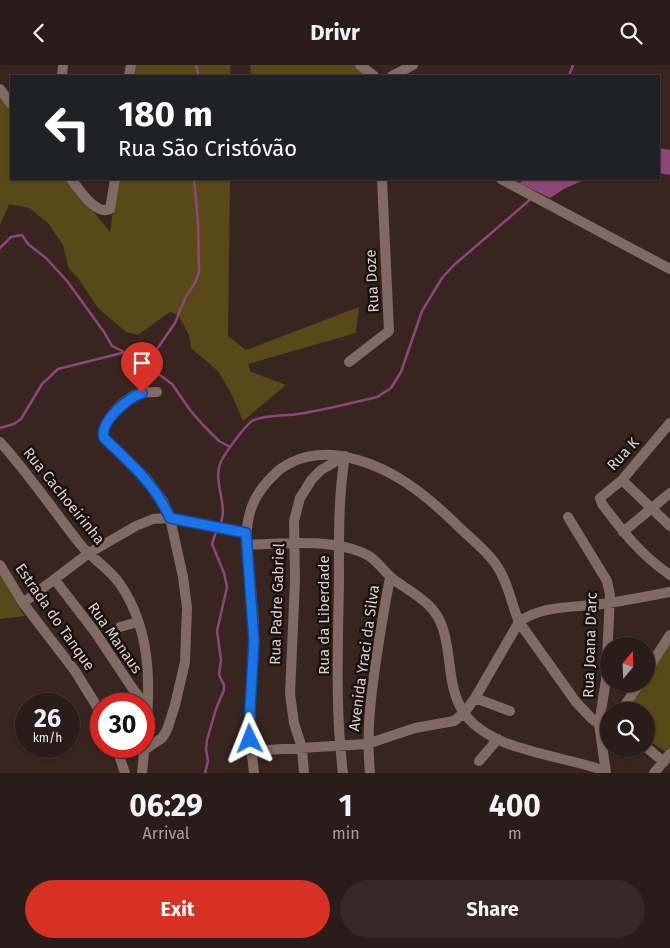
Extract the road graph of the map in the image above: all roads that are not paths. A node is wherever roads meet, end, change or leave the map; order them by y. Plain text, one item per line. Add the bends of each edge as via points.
1 (360, 65) edge
2 (413, 65) edge
3 (373, 75) edge
4 (394, 75) edge
5 (0, 89) edge
6 (10, 103) edge
7 (72, 180) edge
8 (115, 180) edge
9 (382, 180) edge
10 (503, 180) edge
11 (670, 269) edge
12 (349, 362) dead end
13 (157, 392) dead end
14 (670, 423) edge
15 (0, 442) edge
16 (345, 456) junction
17 (622, 479) junction
18 (670, 493) edge
19 (652, 509) junction
20 (568, 517) dead end
21 (170, 518) junction
22 (670, 526) edge
23 (623, 532) junction
24 (246, 533) junction
25 (294, 543) junction
26 (246, 545) junction
27 (339, 547) junction
28 (89, 553) junction
29 (0, 565) edge
30 (670, 575) edge
31 (390, 578) junction
32 (56, 580) junction
33 (670, 593) edge
34 (23, 603) junction
35 (609, 603) junction
36 (138, 622) junction
37 (519, 622) junction
38 (120, 627) dead end
39 (670, 635) edge
40 (655, 658) edge
41 (135, 693) edge
42 (148, 693) edge
43 (90, 695) edge
44 (475, 698) junction
45 (605, 702) edge
46 (510, 711) dead end
47 (464, 713) junction
48 (600, 723) edge
49 (498, 739) junction
50 (367, 743) junction
51 (155, 744) edge
52 (340, 746) junction
53 (302, 748) junction
54 (251, 751) junction
55 (655, 752) edge
56 (605, 757) edge
57 (120, 758) edge
58 (143, 758) edge
59 (667, 758) edge
60 (479, 761) dead end
61 (605, 772) edge
62 (657, 772) edge
63 (125, 773) edge
64 (142, 773) edge
65 (254, 773) edge
66 (304, 773) edge
67 (343, 773) edge
68 (370, 773) edge

1 - 3 street
2 - 4 street
5 - 6 street
7 - 8 street via 100,211 106,212 112,205
9 - 12 street, Rua Doze via 389,331
10 - 11 street
13 - 21 street via 131,397 116,410 102,433 146,478
14 - 17 street, Rua K
15 - 28 street, Rua Cachoeirinha
16 - 24 street via 308,456 281,469 256,498
16 - 25 street, Rua Padre Gabriel via 321,470 300,498
16 - 27 street, Rua da Liberdade
16 - 37 street via 369,462 400,477 445,512 496,564
17 - 19 street
17 - 23 street, Rua K via 600,500
18 - 19 street
19 - 22 street
19 - 23 street
20 - 35 street, Rua Joana D'arc via 607,581
21 - 24 street
21 - 28 street via 145,522
21 - 51 street via 187,607 185,662 167,730
23 - 30 street via 645,556
24 - 26 street
25 - 26 street
25 - 27 street
25 - 53 street, Rua Padre Gabriel via 290,694
26 - 54 street via 254,641
27 - 31 street via 370,557
27 - 52 street, Rua da Liberdade
28 - 32 street
28 - 36 street, Rua Cachoeirinha via 121,585
29 - 34 street, Estrada do Tanque
31 - 47 street via 427,602 437,613 445,636 454,691
31 - 50 street, Avenida Yraci da Silva via 370,701
32 - 34 street
32 - 41 street, Rua Manaus
33 - 35 street
34 - 43 street, Estrada do Tanque
35 - 37 street via 542,610
35 - 45 street, Rua Joana D'arc
36 - 38 street
36 - 42 street, Rua Cachoeirinha via 148,664
37 - 44 street
37 - 48 street via 576,702
39 - 40 street
44 - 46 street
44 - 47 street
47 - 49 street
47 - 50 street via 454,721 415,728
49 - 60 street
49 - 61 street
50 - 52 street
50 - 68 street, Avenida Yraci da Silva
52 - 53 street
52 - 67 street, Rua da Liberdade
53 - 54 street
53 - 66 street, Rua Padre Gabriel
54 - 65 street
55 - 59 street
56 - 61 street, Rua Joana D'arc
57 - 63 street
58 - 64 street
59 - 62 street

